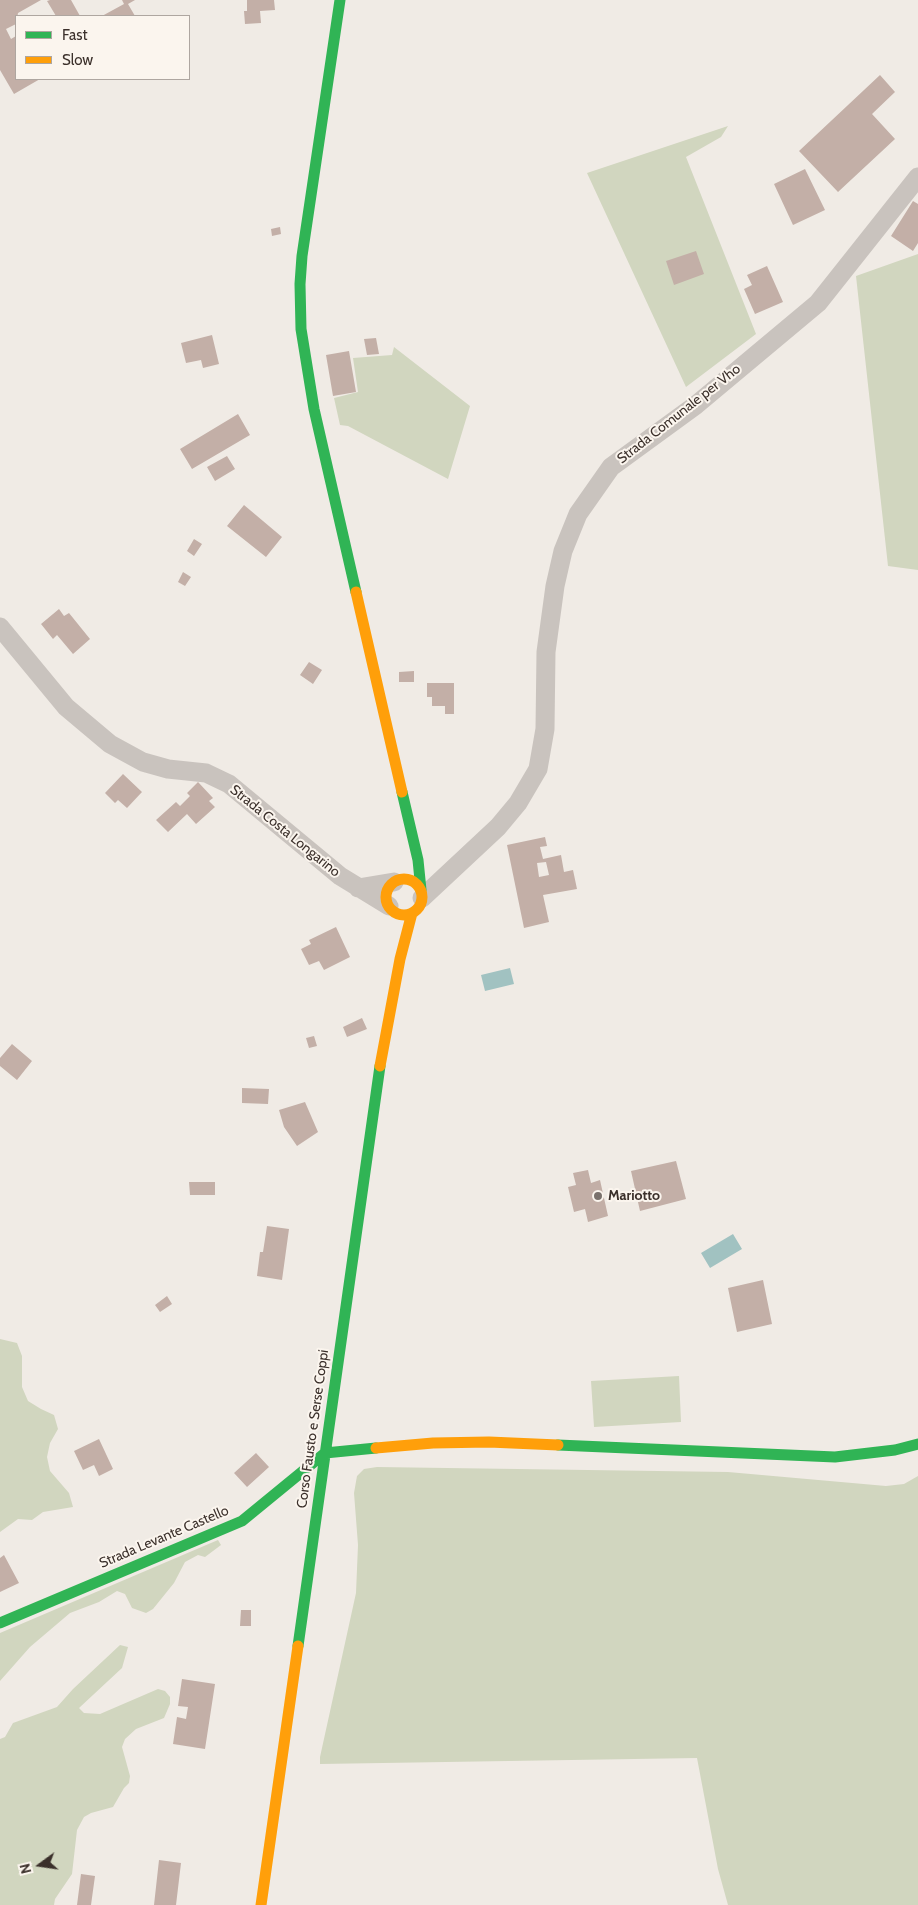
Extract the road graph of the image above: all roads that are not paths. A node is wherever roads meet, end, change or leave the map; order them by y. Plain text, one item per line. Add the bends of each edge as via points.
1 (340, 0) edge
2 (918, 177) edge
3 (0, 627) edge
4 (408, 814) junction
5 (404, 853) dead end
6 (396, 878) junction
7 (358, 888) junction
8 (418, 900) junction
9 (390, 908) junction
10 (400, 958) junction
11 (918, 1444) edge
12 (324, 1453) junction
13 (0, 1623) edge
14 (261, 1905) edge

1 - 4 street via 302,256 301,329 314,409
2 - 8 street, Strada Comunale per Vho via 818,303 696,405 611,467 578,514 555,586 546,652 545,729 538,769 518,803 498,827
3 - 7 street, Strada Costa Longarino via 66,706 110,744 143,762 168,769 206,773 229,784
4 - 5 street
4 - 8 street via 418,860
6 - 7 street
6 - 8 street via 415,883
6 - 9 street via 388,890
7 - 9 street, Strada Costa Longarino
8 - 9 street via 399,914
8 - 10 street, Corso Fausto e Serse Coppi
9 - 10 street
10 - 12 street, Corso Fausto e Serse Coppi via 383,1046
11 - 12 street via 835,1457 489,1442 433,1443
12 - 13 street, Strada Levante Castello via 242,1521
12 - 14 street, Corso Fausto e Serse Coppi

